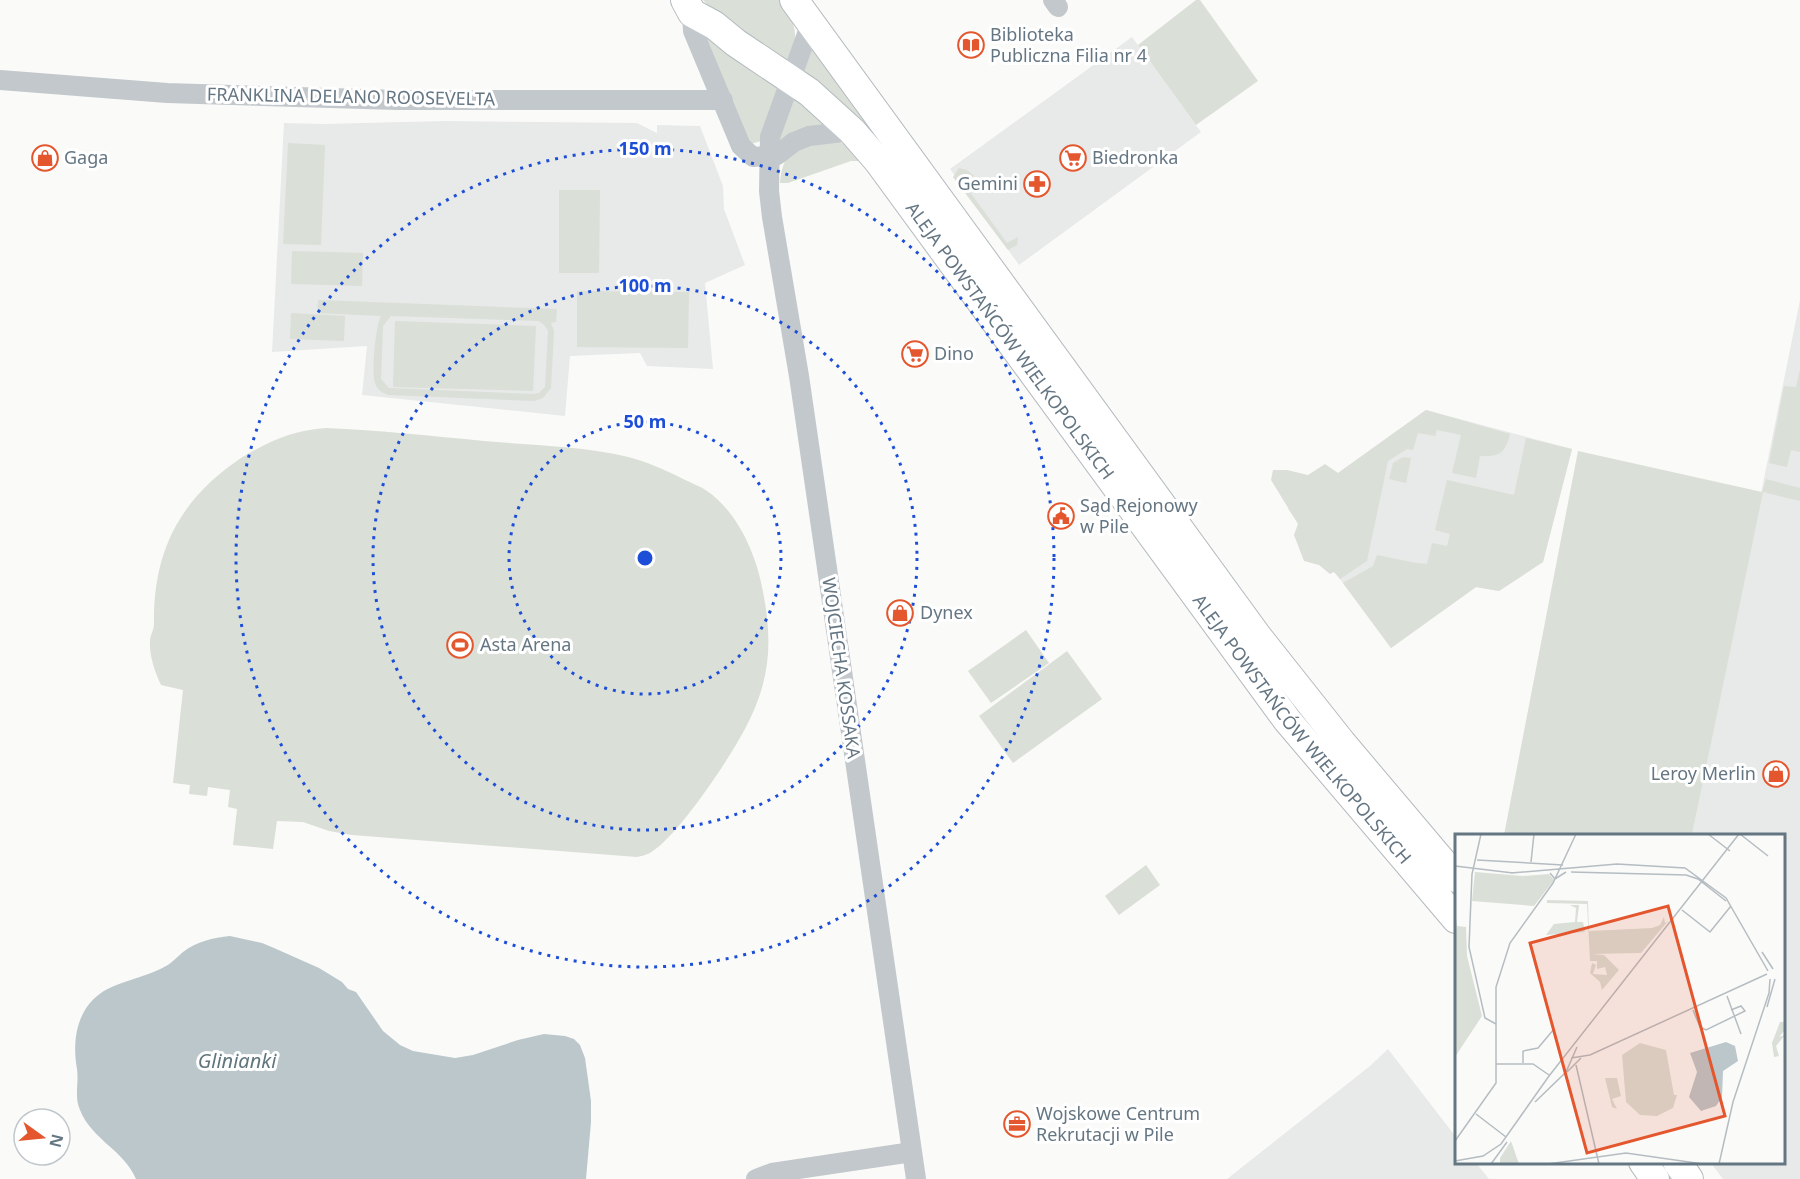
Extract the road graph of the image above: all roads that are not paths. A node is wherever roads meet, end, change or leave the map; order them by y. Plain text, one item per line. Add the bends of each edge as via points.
1 (794, 0) edge
2 (688, 7) edge
3 (811, 23) junction
4 (0, 80) edge
5 (790, 80) junction
6 (723, 100) junction
7 (852, 131) junction
8 (769, 156) junction
9 (1455, 877) edge
10 (1455, 918) edge
11 (912, 1152) junction
12 (1644, 1164) edge
13 (1678, 1164) edge
14 (756, 1179) edge
15 (916, 1179) edge
16 (1655, 1179) edge
17 (1689, 1179) edge

1 - 3 main road, ALEJA POWSTAŃCÓW WIELKOPOLSKICH
2 - 5 main road, ALEJA POWSTAŃCÓW WIELKOPOLSKICH
2 - 6 street via 693,31
3 - 5 street, WOJCIECHA KOSSAKA
3 - 9 main road, ALEJA POWSTAŃCÓW WIELKOPOLSKICH via 1258,637
4 - 6 street, FRANKLINA DELANO ROOSEVELTA via 167,93 386,100
5 - 7 main road, ALEJA POWSTAŃCÓW WIELKOPOLSKICH
5 - 8 street, WOJCIECHA KOSSAKA via 770,136
6 - 8 street via 741,146 753,157
7 - 8 street via 801,138 777,155
7 - 10 main road, ALEJA POWSTAŃCÓW WIELKOPOLSKICH via 1287,720
8 - 11 street, WOJCIECHA KOSSAKA via 774,234 799,376
11 - 14 street via 772,1173
11 - 15 street, WOJCIECHA KOSSAKA
12 - 16 main road
13 - 17 main road

